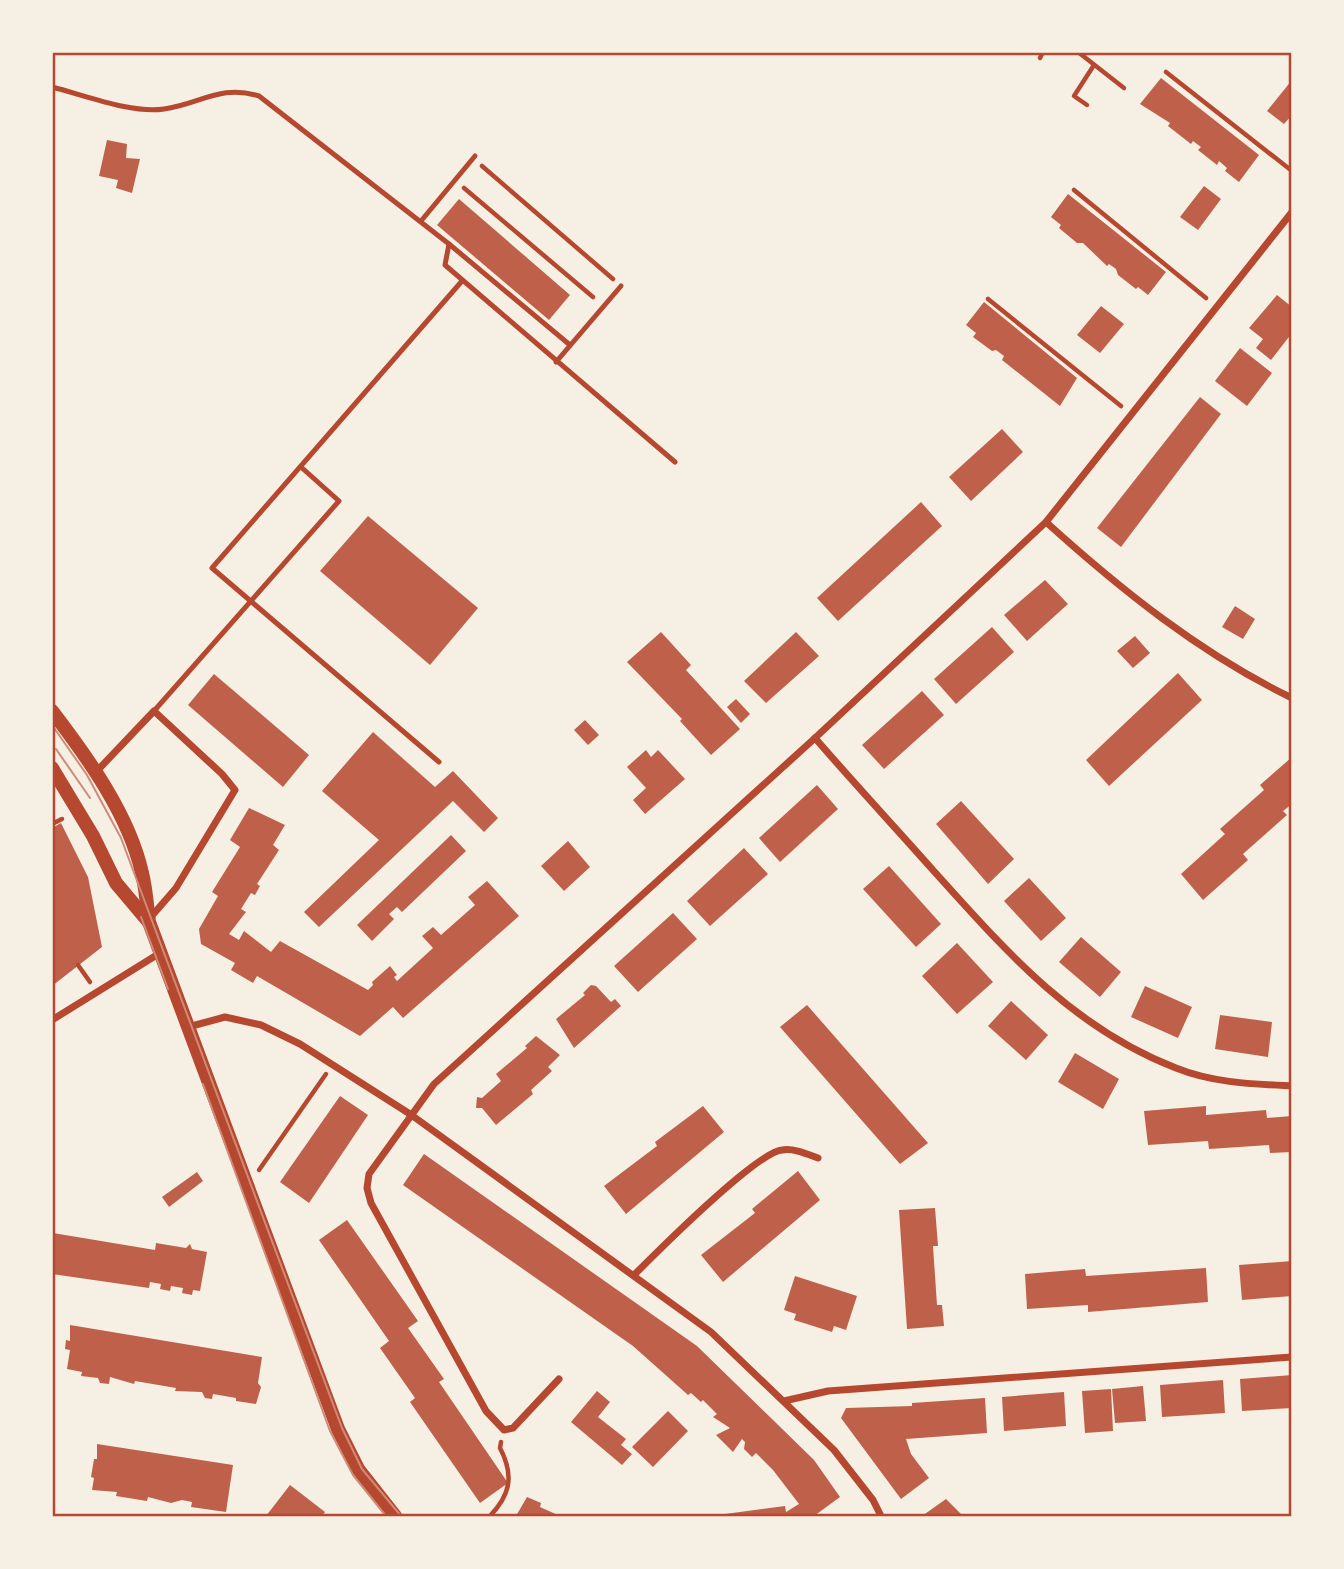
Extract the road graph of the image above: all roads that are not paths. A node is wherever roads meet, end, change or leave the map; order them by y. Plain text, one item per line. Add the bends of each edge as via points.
1 (52, 87) edge
2 (474, 157) road end
3 (1292, 212) edge
4 (421, 221) junction
5 (449, 244) junction
6 (462, 281) junction
7 (621, 286) road end
8 (570, 345) junction
9 (556, 362) junction
10 (675, 462) dead end
11 (300, 467) junction
12 (1045, 522) junction
13 (251, 600) junction
14 (1292, 698) edge
15 (154, 710) junction
16 (52, 711) edge
17 (814, 738) junction
18 (439, 762) dead end
19 (52, 768) edge
20 (94, 773) junction
21 (149, 922) junction
22 (161, 953) junction
23 (52, 1020) edge
24 (187, 1027) junction
25 (1292, 1086) edge
26 (410, 1114) junction
27 (818, 1158) dead end
28 (635, 1274) junction
29 (1292, 1357) edge
30 (559, 1379) dead end
31 (784, 1401) junction
32 (395, 1517) edge
33 (881, 1517) edge

1 - 4 lane via 146,110 238,89 259,96
2 - 4 lane
3 - 12 street
4 - 5 lane
5 - 6 lane via 445,265
5 - 8 lane
6 - 9 lane
6 - 11 lane
7 - 8 lane
8 - 9 lane
9 - 10 lane
11 - 13 lane via 339,501
11 - 13 lane via 212,568
12 - 14 street via 1122,588 1197,643
12 - 17 street
13 - 15 lane
13 - 18 lane
15 - 20 street
15 - 21 street via 235,790 176,888
16 - 20 main road
17 - 25 street via 1006,952 1061,1002 1128,1045 1177,1069 1231,1083
17 - 26 street via 434,1084
19 - 21 main road via 116,883
20 - 21 main road via 122,822 142,873
21 - 22 main road
22 - 23 street
22 - 24 main road
24 - 26 street via 225,1017 261,1025 300,1044
24 - 32 main road via 338,1429 358,1469
26 - 28 street
26 - 30 street via 369,1174 367,1188 371,1203 486,1412 505,1430 513,1428
27 - 28 street via 780,1149 764,1158 689,1220
28 - 31 street via 711,1332
29 - 31 street via 828,1391
31 - 33 street via 834,1450

